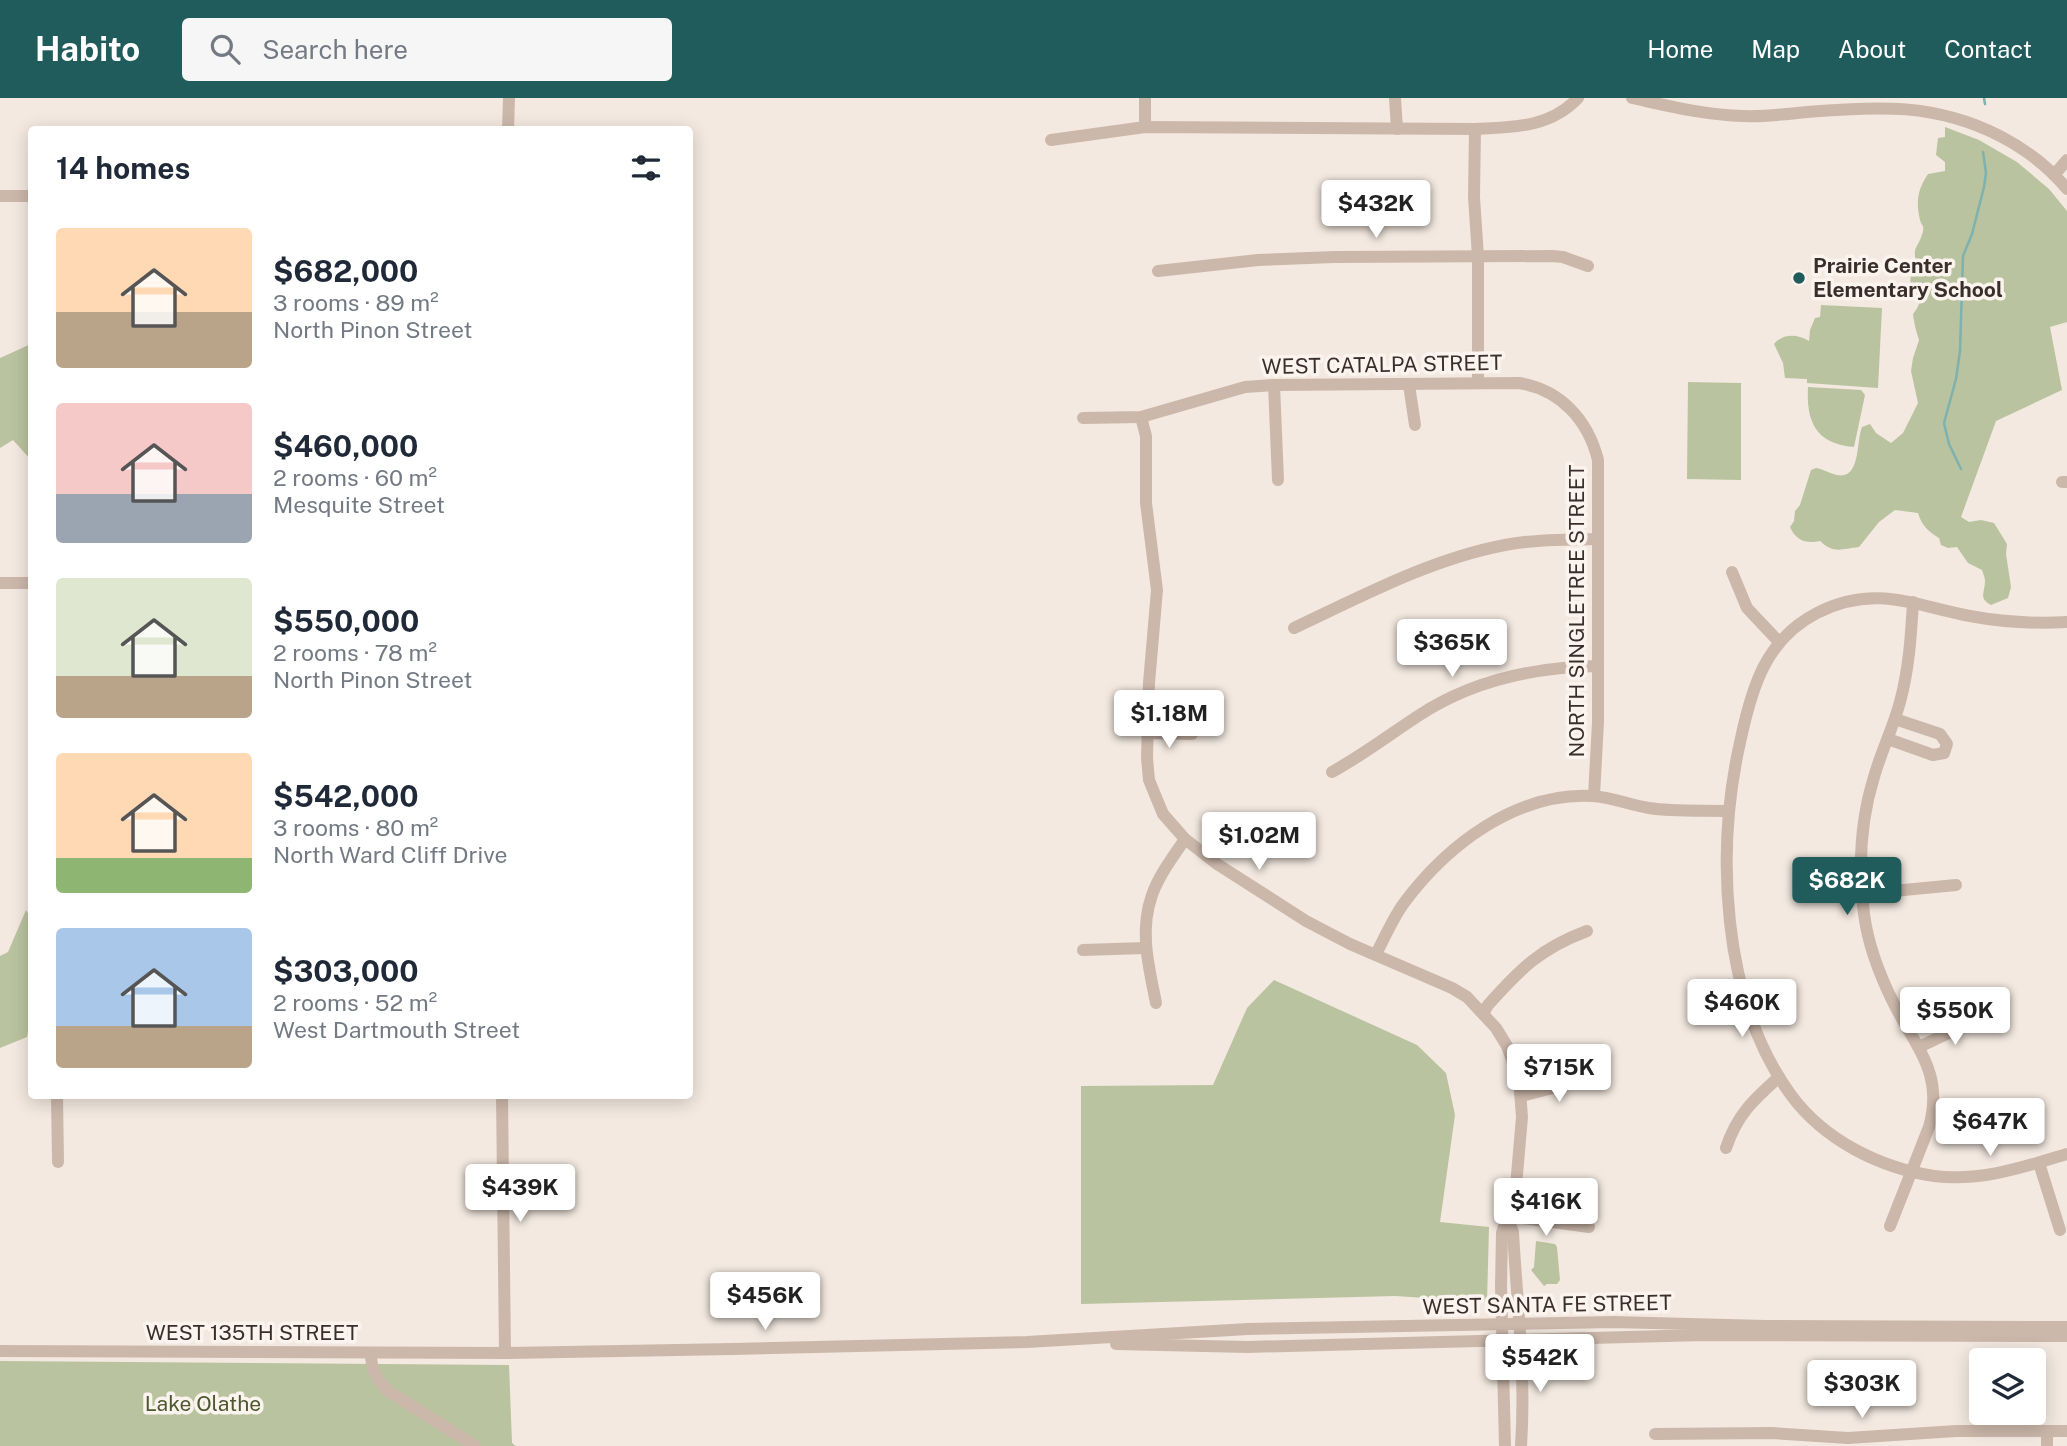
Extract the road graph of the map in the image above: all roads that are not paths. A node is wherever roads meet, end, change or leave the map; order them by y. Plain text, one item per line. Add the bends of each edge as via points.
1 (509, 98) edge
2 (1145, 98) edge
3 (1395, 98) edge
4 (1578, 98) edge
5 (1632, 98) edge
6 (1827, 104) edge
7 (509, 126) edge
8 (1145, 127) junction
9 (1397, 129) junction
10 (1475, 129) junction
11 (1051, 140) dead end
12 (2067, 160) edge
13 (2054, 175) junction
14 (2067, 189) edge
15 (0, 196) edge
16 (28, 196) edge
17 (1478, 257) junction
18 (1588, 266) dead end
19 (1158, 271) dead end
20 (1478, 383) junction
21 (1274, 385) junction
22 (1409, 385) junction
23 (1141, 417) junction
24 (1083, 418) dead end
25 (1415, 425) dead end
26 (1586, 428) joint
27 (1278, 481) dead end
28 (1597, 539) junction
29 (1732, 572) dead end
30 (0, 583) edge
31 (28, 583) edge
32 (1913, 602) junction
33 (2067, 622) edge
34 (1294, 628) dead end
35 (1778, 641) junction
36 (1598, 666) junction
37 (1895, 719) junction
38 (1147, 733) junction
39 (1192, 734) dead end
40 (1888, 738) junction
41 (1332, 772) dead end
42 (1594, 796) junction
43 (1729, 811) junction
44 (1185, 839) junction
45 (1956, 885) dead end
46 (1862, 894) junction
47 (1587, 931) dead end
48 (1145, 948) junction
49 (1083, 950) dead end
50 (1376, 954) junction
51 (1156, 1003) dead end
52 (1484, 1012) junction
53 (1987, 1025) dead end
54 (1919, 1046) junction
55 (1779, 1077) junction
56 (1588, 1079) dead end
57 (1521, 1096) junction
58 (58, 1099) edge
59 (502, 1099) edge
60 (1726, 1149) dead end
61 (2067, 1154) edge
62 (58, 1163) dead end
63 (2039, 1163) junction
64 (1913, 1172) junction
65 (1507, 1216) junction
66 (1890, 1226) dead end
67 (1589, 1227) dead end
68 (2060, 1230) dead end
69 (1501, 1324) junction
70 (1520, 1324) junction
71 (2067, 1327) edge
72 (2067, 1336) edge
73 (1521, 1341) junction
74 (1027, 1342) junction
75 (1502, 1342) junction
76 (0, 1351) edge
77 (371, 1353) junction
78 (505, 1353) junction
79 (2048, 1431) junction
80 (2067, 1431) edge
81 (1655, 1434) dead end
82 (1721, 1440) edge
83 (475, 1446) edge
84 (1505, 1446) edge
85 (1521, 1446) edge
86 (2048, 1446) edge

1 - 7 street
2 - 8 street
3 - 9 street
4 - 10 street via 1565,112 1528,126
5 - 6 street via 1714,115 1760,116
6 - 13 street via 1923,110 1963,120 2014,143
8 - 9 street
8 - 11 street
9 - 10 street
10 - 17 street
12 - 13 street
13 - 14 street
15 - 16 street
17 - 18 street via 1552,256
17 - 19 street via 1283,259
17 - 20 street
20 - 22 street, WEST CATALPA STREET
20 - 26 street, WEST CATALPA STREET via 1519,383 1545,390 1561,400
21 - 22 street, WEST CATALPA STREET
21 - 23 street, WEST CATALPA STREET via 1245,387
21 - 27 street
22 - 25 street
23 - 24 street, WEST CATALPA STREET
23 - 38 street via 1157,590
26 - 28 street, NORTH SINGLETREE STREET via 1598,460
28 - 34 street via 1526,541 1483,550 1382,587
28 - 36 street, NORTH SINGLETREE STREET
29 - 35 street via 1747,608
30 - 31 street
32 - 33 street via 1989,619
32 - 35 street via 1885,597 1844,603 1818,613
32 - 37 street via 1909,656
35 - 43 street via 1751,698
36 - 41 street via 1531,672 1473,688 1419,715
36 - 42 street, NORTH SINGLETREE STREET
37 - 40 street
37 - 40 street via 1940,734 1947,744 1944,753 1933,755
38 - 39 street
38 - 44 street via 1149,780 1155,798
40 - 46 street via 1862,832
42 - 43 street via 1650,808
42 - 50 street via 1559,798 1514,812 1459,845 1404,903
43 - 55 street via 1728,904 1739,971 1759,1038
44 - 48 street via 1152,895
44 - 50 street via 1295,915
45 - 46 street
46 - 54 street via 1877,966
47 - 52 street via 1562,940 1530,961
48 - 49 street
48 - 51 street
50 - 52 street via 1452,988
52 - 57 street via 1507,1046
53 - 54 street via 1961,1027
54 - 64 street via 1934,1098
55 - 60 street via 1740,1115
55 - 64 street via 1810,1116 1840,1141
56 - 57 street
57 - 65 street via 1516,1186
58 - 62 street
59 - 78 street
61 - 63 street
63 - 64 street via 1969,1177
63 - 68 street
64 - 66 street
65 - 67 street
65 - 69 street via 1502,1233
65 - 70 street via 1513,1232
69 - 70 street, WEST SANTA FE STREET
69 - 74 street, WEST SANTA FE STREET via 1248,1329
69 - 75 street
70 - 71 street, WEST SANTA FE STREET
70 - 73 street
72 - 73 street, WEST SANTA FE STREET via 1740,1335
73 - 75 street, WEST SANTA FE STREET
73 - 85 street
74 - 75 street, WEST SANTA FE STREET via 1248,1347
74 - 78 street, WEST SANTA FE STREET
75 - 84 street
76 - 77 street, WEST 135TH STREET
77 - 78 street, WEST 135TH STREET
77 - 83 street via 372,1371 388,1391
79 - 80 street
79 - 82 street via 1848,1438 1772,1433
79 - 86 street
81 - 82 street

